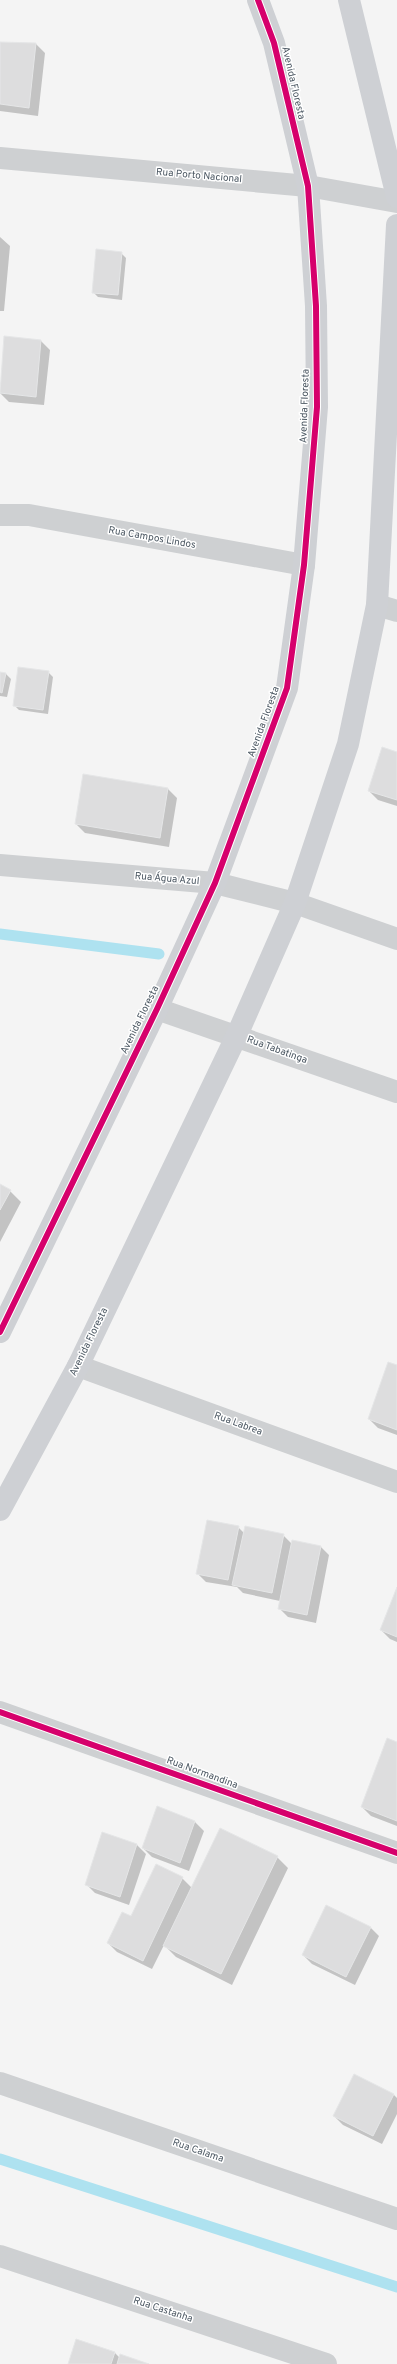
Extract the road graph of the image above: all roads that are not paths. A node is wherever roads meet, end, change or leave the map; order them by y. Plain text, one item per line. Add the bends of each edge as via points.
1 (258, 0) edge
2 (349, 0) edge
3 (0, 158) edge
4 (308, 186) junction
5 (397, 197) edge
6 (397, 202) edge
7 (397, 226) edge
8 (0, 515) edge
9 (304, 565) junction
10 (387, 608) edge
11 (0, 865) edge
12 (215, 882) junction
13 (295, 903) junction
14 (397, 939) edge
15 (157, 1008) junction
16 (237, 1035) junction
17 (397, 1092) edge
18 (0, 1332) edge
19 (78, 1366) junction
20 (397, 1482) edge
21 (0, 1510) edge
22 (0, 1712) edge
23 (397, 1853) edge
24 (0, 2083) edge
25 (397, 2219) edge
26 (0, 2256) edge
27 (326, 2364) edge

1 - 4 street, Avenida Floresta via 274,43
2 - 5 street
3 - 4 street, Rua Porto Nacional
4 - 6 street, Rua Porto Nacional
4 - 9 street, Avenida Floresta via 316,306 317,407
7 - 10 street, Avenida Floresta
8 - 9 street, Rua Campos Lindos via 29,515
9 - 12 street, Avenida Floresta via 287,688
10 - 13 street, Avenida Floresta via 348,744
11 - 12 street, Rua Água Azul
12 - 13 street, Rua Água Azul
12 - 15 street, Avenida Floresta
13 - 14 street, Rua Água Azul
13 - 16 street, Avenida Floresta
15 - 16 street, Rua Tabatinga
15 - 18 street, Avenida Floresta
16 - 17 street, Rua Tabatinga
16 - 19 street, Avenida Floresta
19 - 20 street, Rua Labrea
19 - 21 street, Avenida Floresta
22 - 23 street, Rua Normandina
24 - 25 street, Rua Calama
26 - 27 street, Rua Castanha

